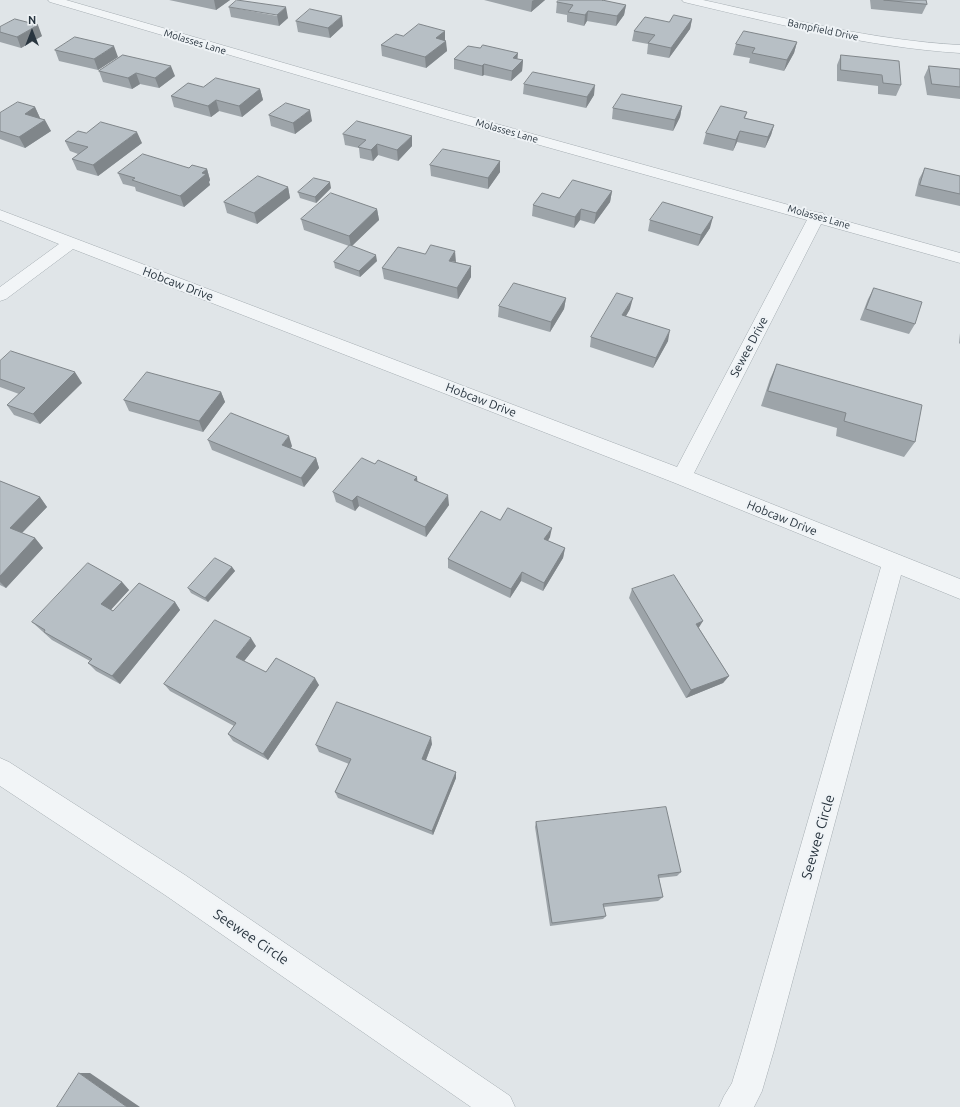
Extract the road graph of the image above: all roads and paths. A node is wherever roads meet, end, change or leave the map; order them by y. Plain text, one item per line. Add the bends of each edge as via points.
1 (54, 0) edge
2 (688, 0) edge
3 (960, 49) edge
4 (0, 215) edge
5 (817, 216) junction
6 (72, 242) junction
7 (960, 258) edge
8 (0, 295) edge
9 (682, 477) junction
10 (893, 563) junction
11 (960, 589) edge
12 (0, 771) edge
13 (499, 1107) edge
14 (735, 1107) edge

1 - 5 street, Molasses Lane via 255,60
2 - 3 street, Bampfield Drive via 845,35 899,44
4 - 6 street, Hobcaw Drive
5 - 7 street, Molasses Lane
5 - 9 street, Sewee Drive
6 - 8 street
6 - 9 street, Hobcaw Drive
9 - 10 street, Hobcaw Drive
10 - 11 street, Hobcaw Drive
10 - 14 street, Seewee Circle via 758,1050 746,1091
12 - 13 street, Seewee Circle via 175,885

